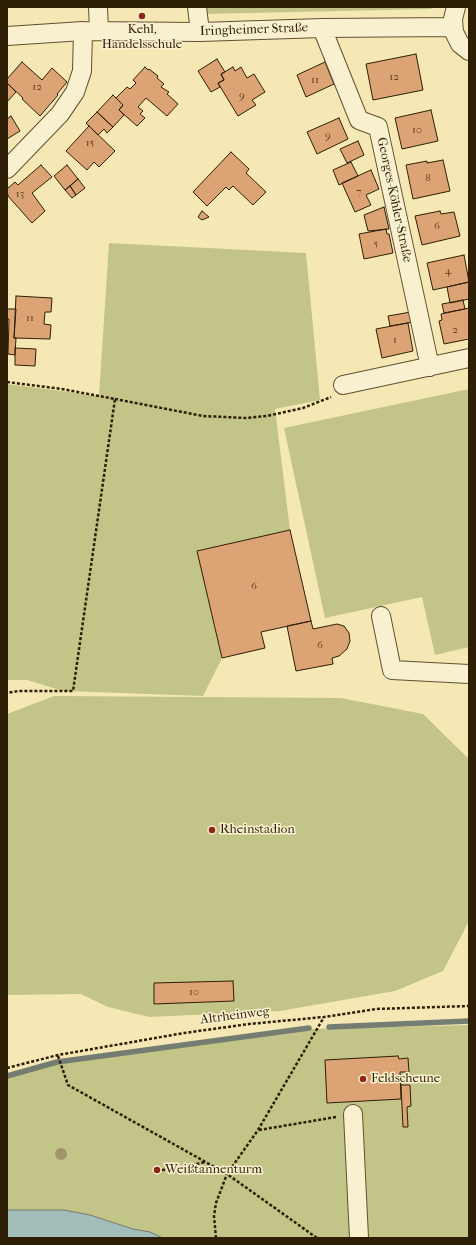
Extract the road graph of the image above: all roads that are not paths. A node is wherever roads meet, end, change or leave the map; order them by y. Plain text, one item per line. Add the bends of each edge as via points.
1 (98, 7) edge
2 (197, 7) edge
3 (456, 7) edge
4 (453, 26) junction
5 (322, 28) junction
6 (91, 31) junction
7 (200, 32) junction
8 (7, 36) edge
9 (469, 51) edge
10 (7, 169) edge
11 (469, 358) edge
12 (430, 367) junction
13 (343, 385) road end
14 (381, 616) dead end
15 (469, 674) edge
16 (353, 1114) road end
17 (359, 1238) edge

1 - 6 street
2 - 7 street
3 - 4 street
4 - 5 street, Iringheimer Straße
4 - 9 street via 460,44
5 - 7 street, Iringheimer Straße
5 - 12 street, Georges-Köhler-Straße via 360,120 378,127
6 - 7 street, Iringheimer Straße
6 - 8 street, Iringheimer Straße
6 - 10 street via 75,92 60,114
11 - 12 street
12 - 13 street
14 - 15 street via 392,670
16 - 17 street

